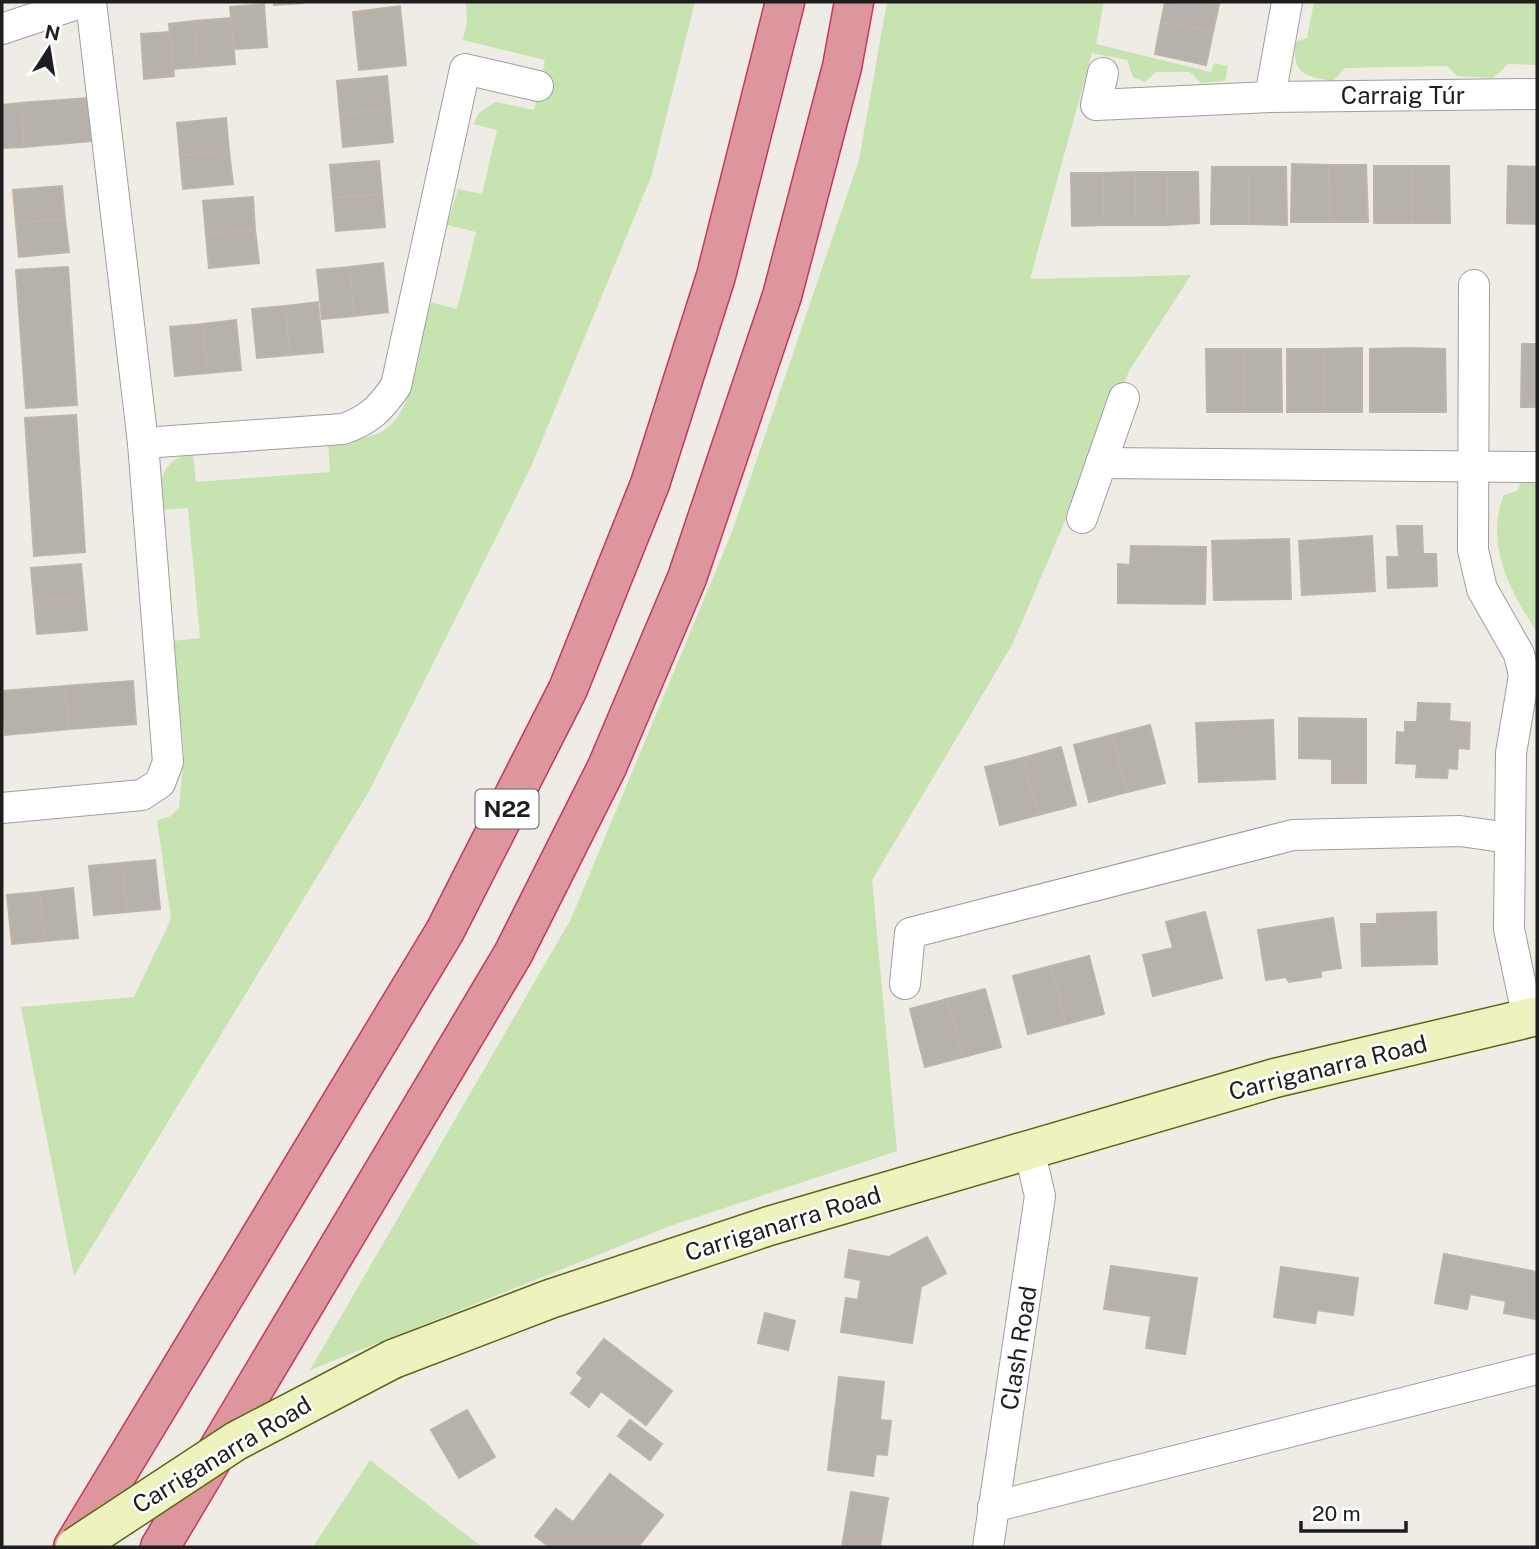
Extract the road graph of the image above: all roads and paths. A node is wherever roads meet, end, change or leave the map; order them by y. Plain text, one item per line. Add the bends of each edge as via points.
1 (83, 2) edge
2 (91, 2) edge
3 (785, 2) edge
4 (854, 2) edge
5 (1287, 2) edge
6 (2, 29) edge
7 (1103, 73) dead end
8 (538, 86) dead end
9 (1537, 94) edge
10 (1270, 97) junction
11 (1474, 285) dead end
12 (1124, 398) dead end
13 (143, 443) junction
14 (1101, 463) junction
15 (1472, 467) junction
16 (1537, 467) edge
17 (1082, 518) dead end
18 (2, 808) edge
19 (1509, 838) junction
20 (905, 984) dead end
21 (1533, 1017) edge
22 (1029, 1149) junction
23 (1537, 1369) edge
24 (993, 1507) junction
25 (74, 1547) edge
26 (160, 1547) edge
27 (988, 1547) edge

1 - 6 street
2 - 13 street
3 - 25 highway, N22 via 716,276 650,484 568,689 445,931
4 - 26 highway, N22 via 842,68 782,296 687,578 607,767 513,954
5 - 10 street
7 - 10 street, Carraig Túr via 1096,105
8 - 13 street via 465,69 396,386 378,412 343,429
9 - 10 street, Carraig Túr
11 - 15 street
12 - 14 street
13 - 18 street via 166,774 142,795
14 - 15 street
14 - 17 street
15 - 16 street
15 - 19 street via 1476,572 1519,654 1524,676 1511,752
19 - 20 street via 1460,831 1293,835 910,933
19 - 21 street via 1509,929
21 - 22 street, Carriganarra Road via 1275,1079
22 - 24 street, Clash Road via 1040,1196
22 - 25 street, Carriganarra Road, bridge via 769,1226 550,1299 393,1359 236,1441
23 - 24 street
24 - 27 street, Clash Road

